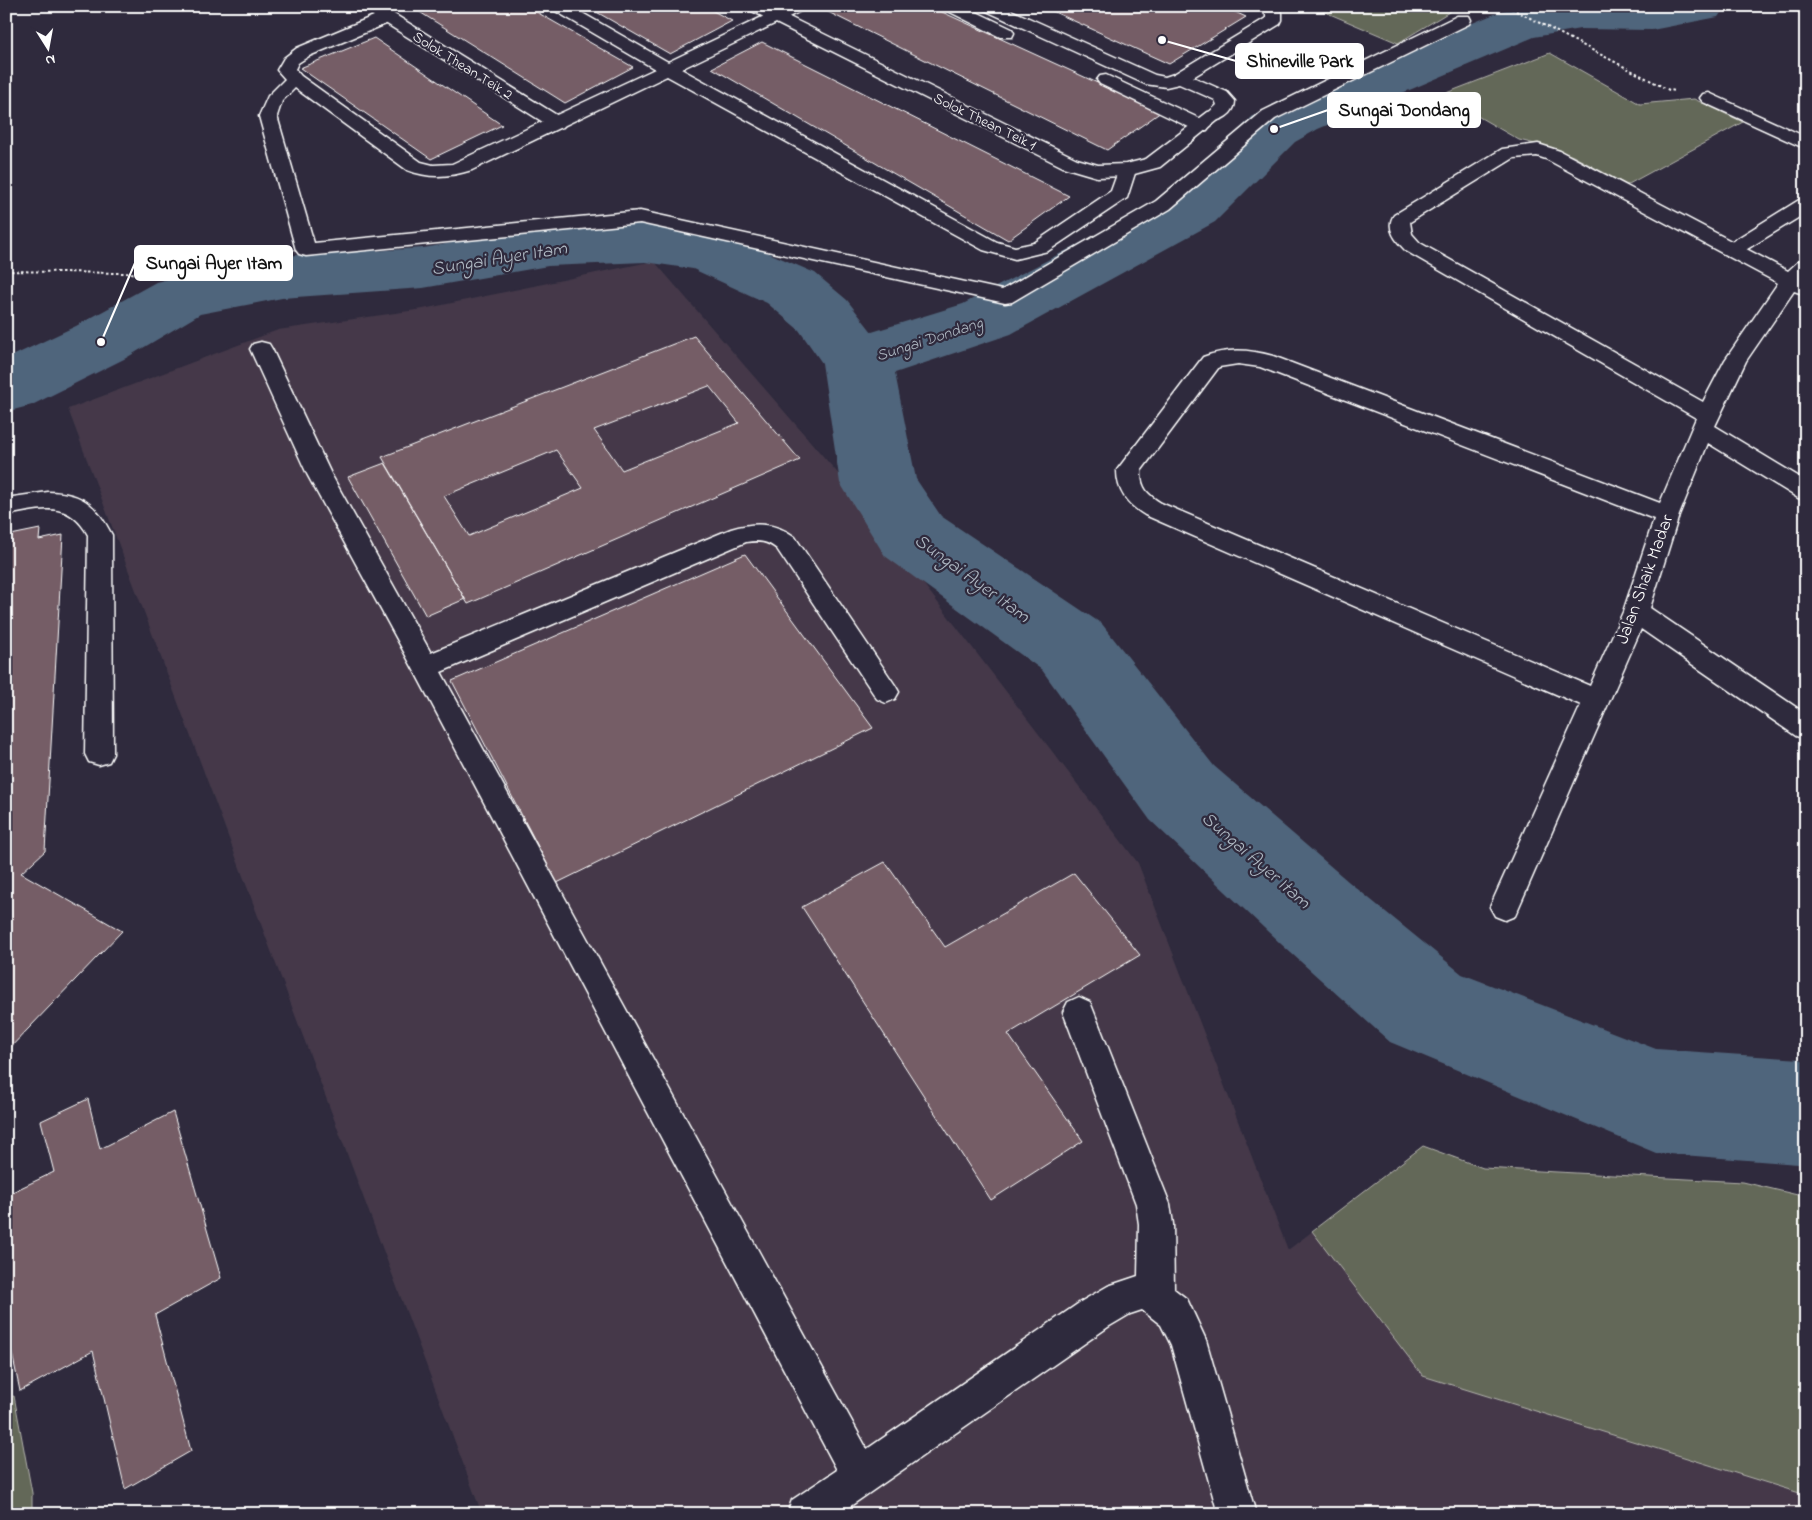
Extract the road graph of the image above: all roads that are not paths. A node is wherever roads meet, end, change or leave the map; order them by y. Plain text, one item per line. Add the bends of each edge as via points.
1 (369, 6) edge
2 (558, 6) edge
3 (754, 6) edge
4 (799, 6) edge
5 (950, 6) edge
6 (988, 6) edge
7 (1264, 6) edge
8 (387, 17) junction
9 (776, 18) junction
10 (1463, 20) dead end
11 (1022, 40) dead end
12 (668, 69) junction
13 (1094, 74) dead end
14 (1180, 78) junction
15 (295, 80) junction
16 (1708, 98) road end
17 (1208, 121) junction
18 (557, 123) junction
19 (1806, 144) edge
20 (1127, 170) junction
21 (1806, 204) edge
22 (1732, 250) junction
23 (1801, 279) edge
24 (261, 349) dead end
25 (1705, 422) junction
26 (1806, 492) edge
27 (6, 507) edge
28 (1667, 515) junction
29 (1636, 612) junction
30 (425, 667) junction
31 (886, 692) dead end
32 (1597, 700) junction
33 (1806, 728) edge
34 (99, 754) dead end
35 (1505, 907) dead end
36 (1079, 1012) dead end
37 (1156, 1298) junction
38 (861, 1477) junction
39 (806, 1514) edge
40 (1237, 1514) edge

1 - 8 street, Solok Thean Teik 2
2 - 12 street
3 - 9 street, Solok Thean Teik 1
4 - 9 street
5 - 11 street
6 - 14 street via 1151,80 1166,82
7 - 14 street via 1274,13 1274,20
8 - 15 street via 293,57 286,70
8 - 18 street, Solok Thean Teik 2
9 - 12 street
9 - 20 street, Solok Thean Teik 1 via 1070,163 1097,171
10 - 15 street via 1269,115 1163,205 1005,297 640,217 306,250 268,116 277,94
12 - 18 street
12 - 20 street via 990,246 1015,253 1041,247 1120,194
13 - 17 street
14 - 17 street via 1226,101 1226,107
15 - 18 street via 424,170 445,171 465,166
16 - 19 street
17 - 20 street, Solok Thean Teik 1 via 1153,163
21 - 22 street
22 - 23 street
22 - 25 street via 1538,150 1509,153 1402,219 1400,226 1403,238 1413,246
23 - 25 street, Jalan Shaik Madar via 1736,360
24 - 30 street via 319,474
25 - 26 street
25 - 28 street, Jalan Shaik Madar
27 - 34 street via 38,500 67,501 86,512 100,536
28 - 29 street, Jalan Shaik Madar
28 - 32 street via 1265,361 1238,355 1223,356 1211,362 1129,470 1128,482 1132,491 1153,509
29 - 32 street, Jalan Shaik Madar
29 - 33 street
30 - 31 street via 753,531 767,532 786,543
30 - 38 street
32 - 35 street, Jalan Shaik Madar
36 - 37 street via 1153,1204
37 - 38 street via 1142,1292 1121,1299 1096,1314
37 - 40 street via 1174,1312 1188,1340
38 - 39 street

